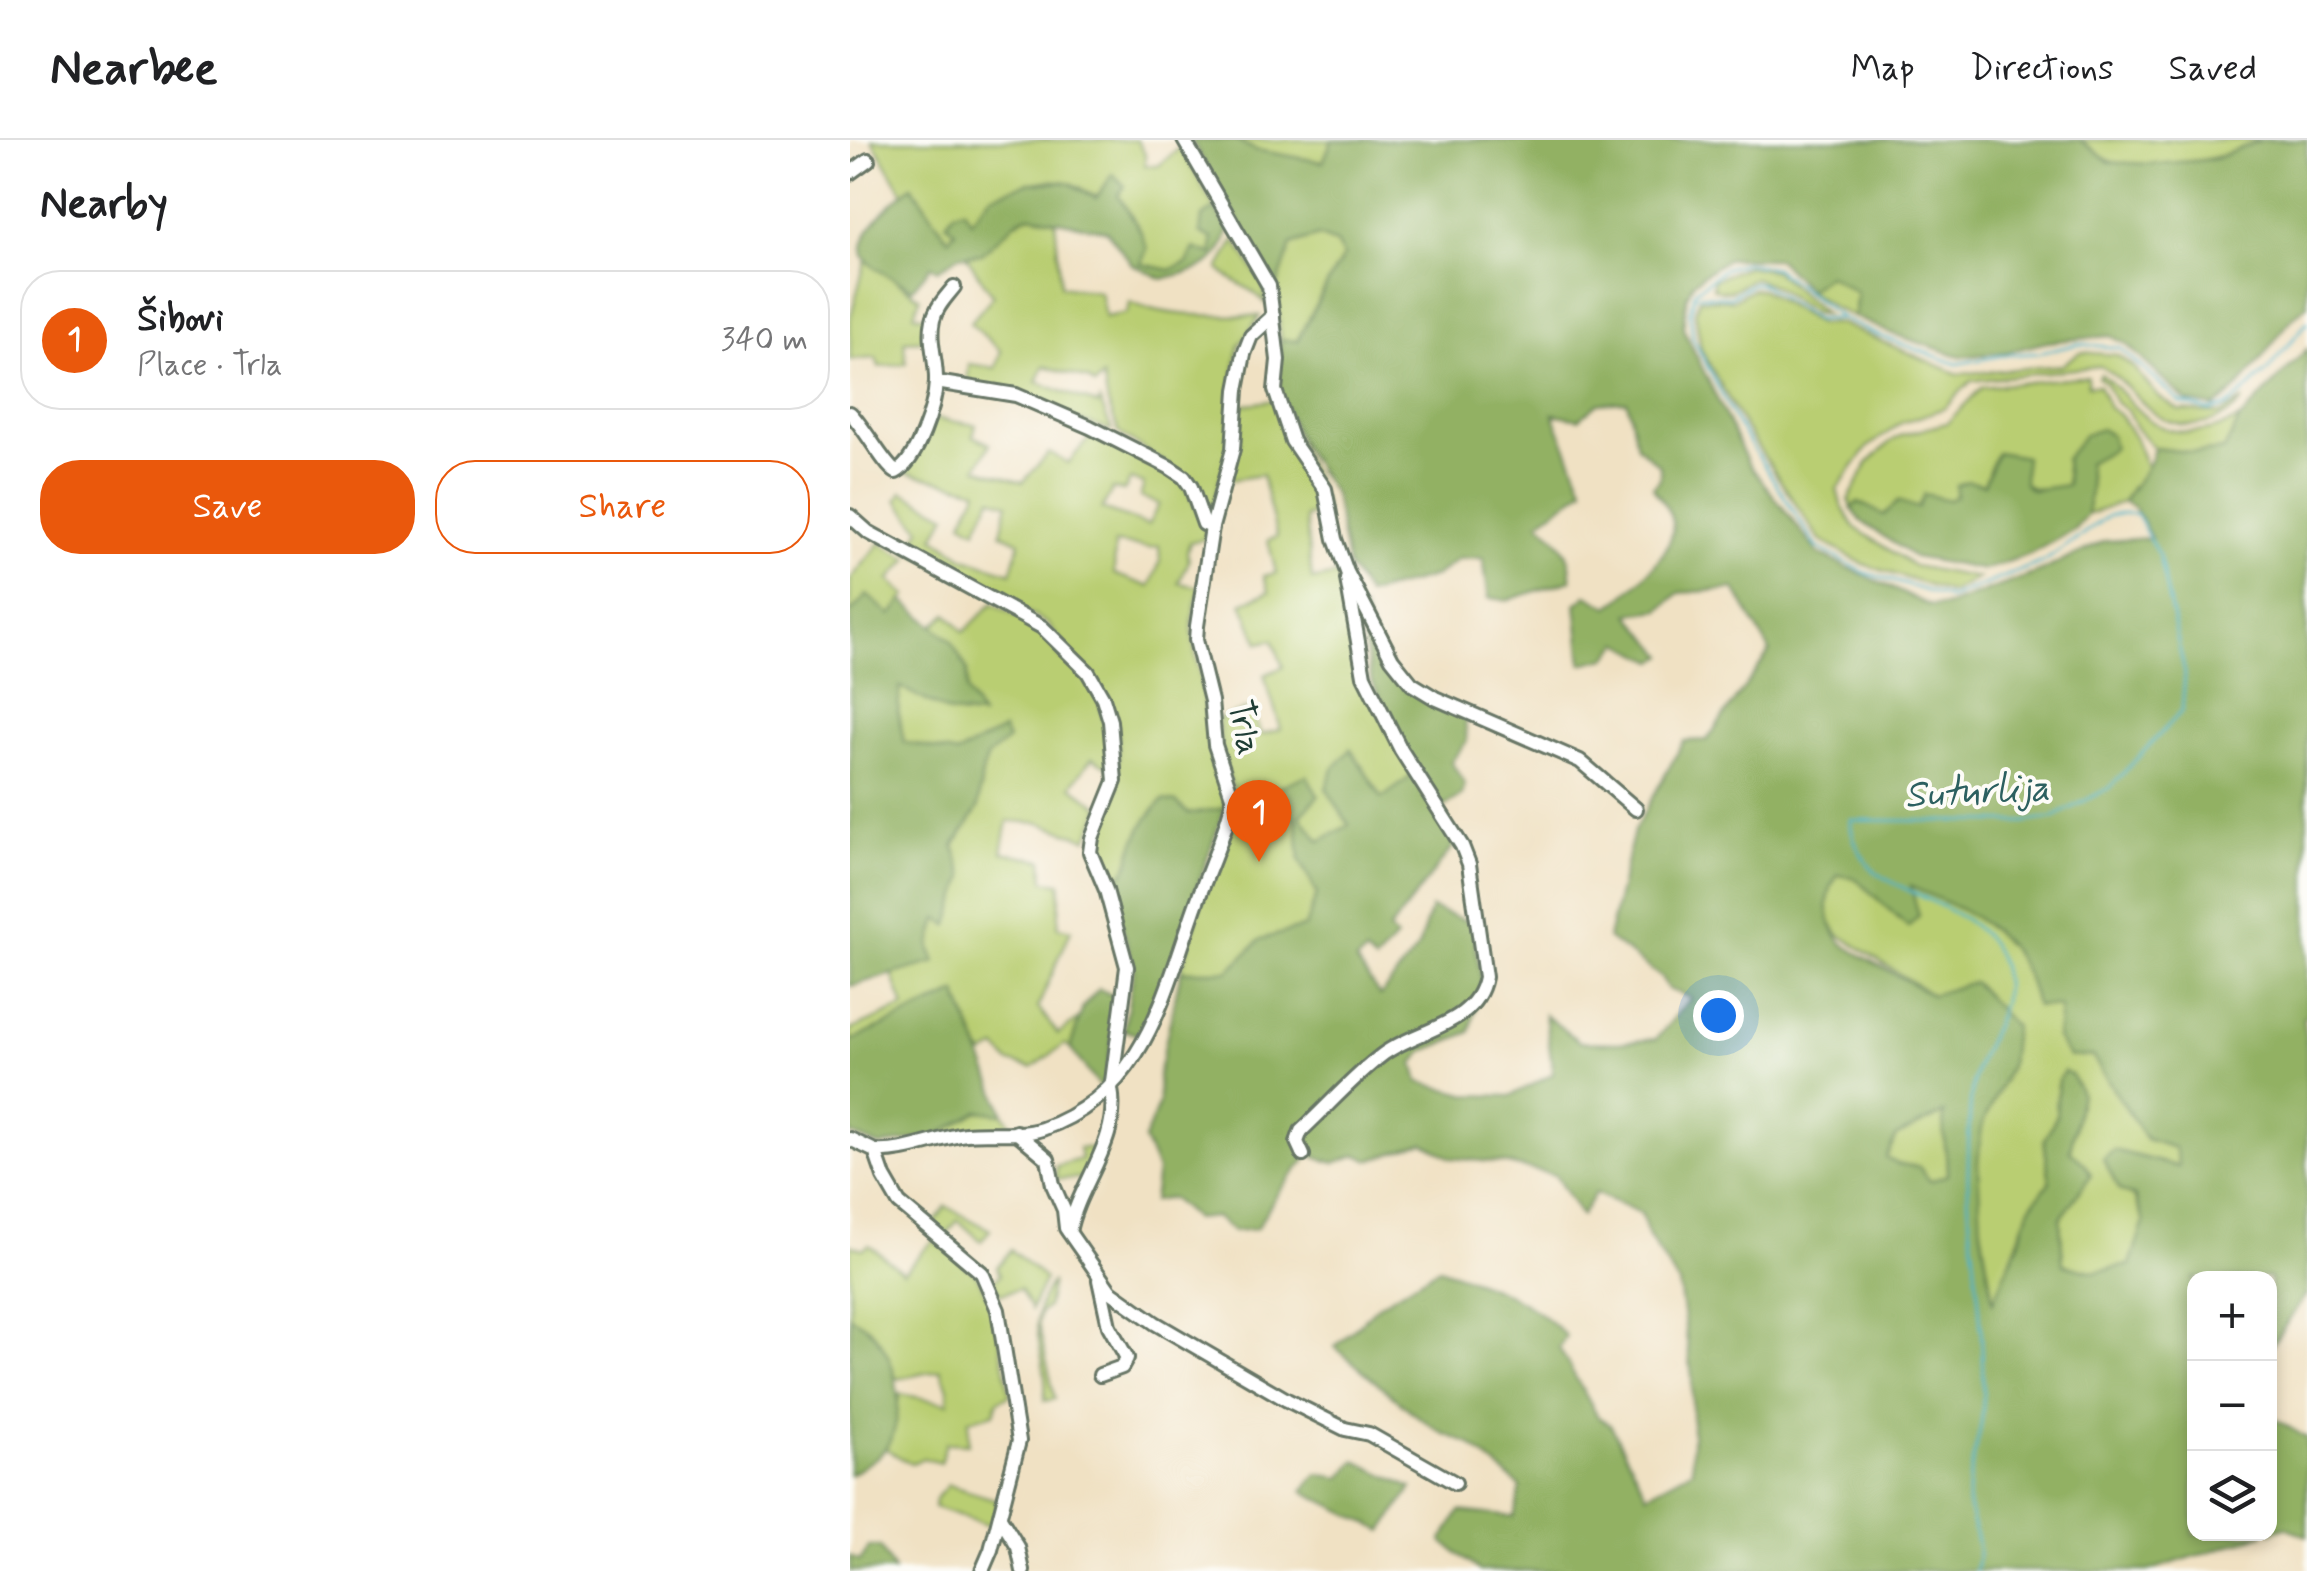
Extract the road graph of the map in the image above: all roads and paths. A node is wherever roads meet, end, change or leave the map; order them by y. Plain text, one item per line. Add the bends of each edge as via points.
1 (1184, 140) edge
2 (868, 160) dead end
3 (850, 174) edge
4 (954, 287) dead end
5 (1273, 316) junction
6 (936, 382) junction
7 (850, 414) edge
8 (850, 516) edge
9 (1212, 527) junction
10 (1347, 572) junction
11 (1636, 809) dead end
12 (1111, 1089) junction
13 (1016, 1132) junction
14 (850, 1139) edge
15 (876, 1150) junction
16 (1302, 1155) dead end
17 (1069, 1232) junction
18 (1099, 1280) junction
19 (1100, 1375) dead end
20 (1455, 1483) dead end
21 (1000, 1518) junction
22 (982, 1571) edge
23 (1023, 1571) edge

1 - 5 street via 1270,286
2 - 3 street
4 - 6 street via 932,322
5 - 9 street, Trla via 1251,336 1244,354 1233,450
5 - 10 street via 1276,390 1292,441 1326,489
6 - 7 street via 920,439 898,472
6 - 9 street via 1016,395 1169,467 1184,477 1204,524
8 - 12 street via 1042,627 1088,672 1102,698 1115,781 1090,852 1128,967
9 - 12 street, Trla via 1196,640 1232,804 1174,976
10 - 11 street via 1392,660 1412,684 1580,761
10 - 16 street via 1364,676 1469,864 1485,978 1474,1004 1378,1058 1300,1131
12 - 13 street, Trla via 1066,1119
12 - 17 street via 1101,1156
13 - 15 street, Trla
13 - 17 street via 1048,1158
14 - 15 street
15 - 21 street via 899,1203 976,1266 992,1290 1019,1440
17 - 18 street
18 - 19 street via 1109,1326 1126,1358 1122,1367
18 - 20 street via 1154,1323 1287,1400 1370,1434
21 - 22 street
21 - 23 street

